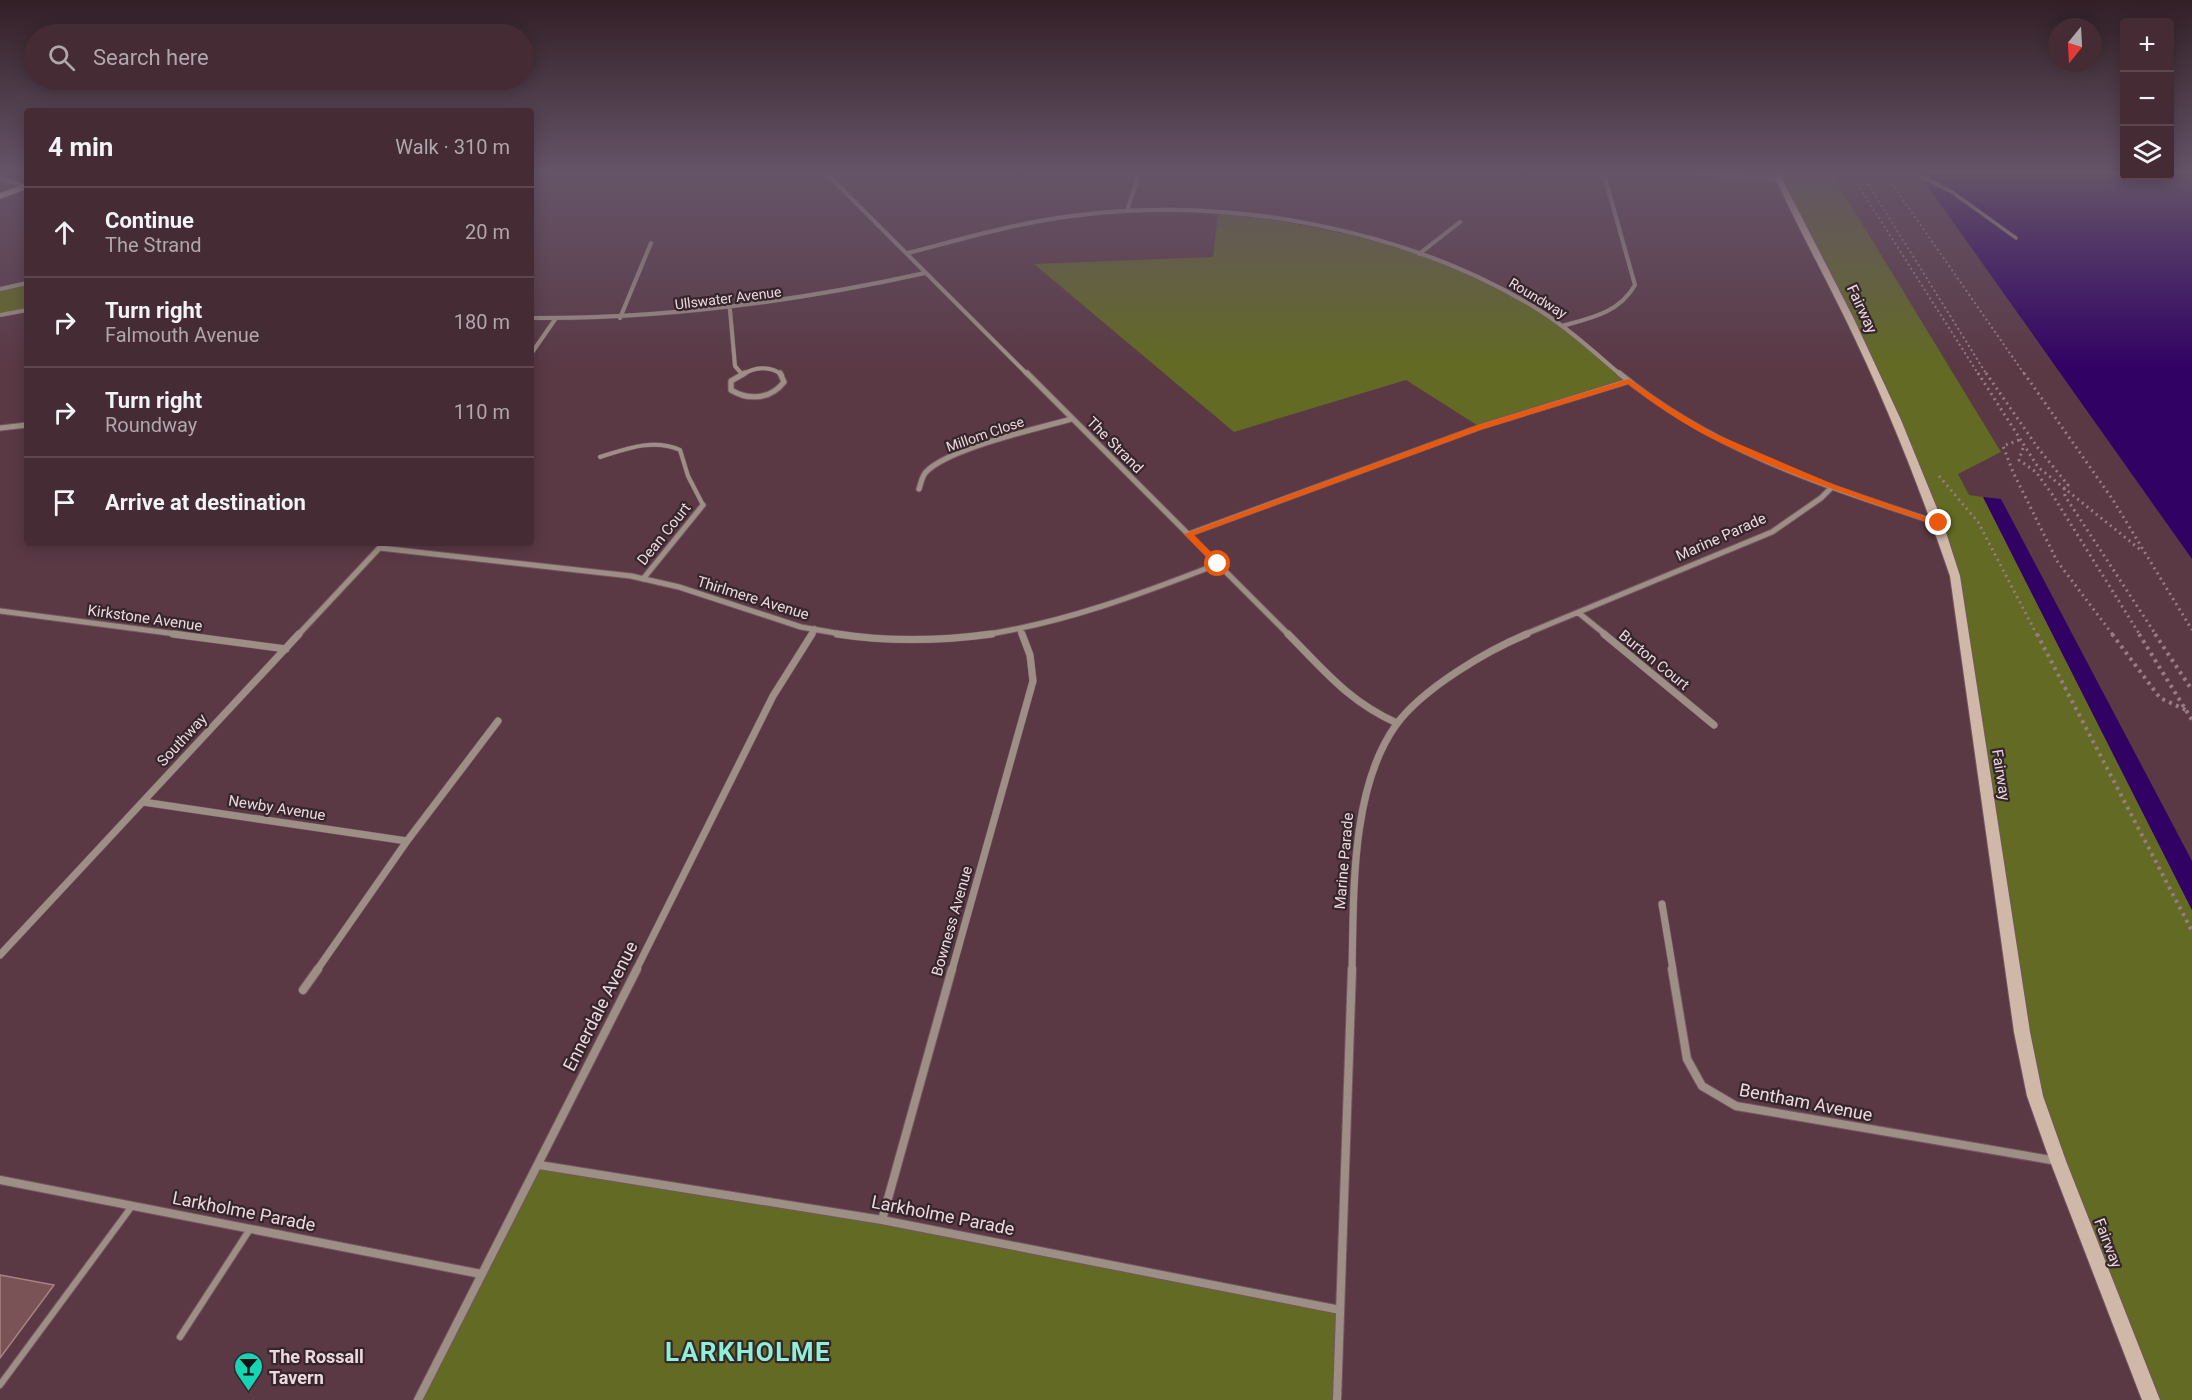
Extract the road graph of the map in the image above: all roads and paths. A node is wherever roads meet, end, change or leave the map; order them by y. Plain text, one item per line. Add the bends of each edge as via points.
1 (891, 236) edge
2 (978, 236) edge
3 (1359, 236) edge
4 (1442, 236) edge
5 (1621, 236) edge
6 (1808, 236) edge
7 (1890, 236) edge
8 (1901, 236) edge
9 (1929, 236) edge
10 (651, 243) dead end
11 (908, 253) junction
12 (1419, 254) junction
13 (925, 273) junction
14 (24, 284) edge
15 (0, 289) edge
16 (730, 310) junction
17 (24, 311) edge
18 (0, 315) edge
19 (534, 318) edge
20 (556, 318) junction
21 (620, 318) junction
22 (1562, 326) junction
23 (534, 350) edge
24 (741, 373) junction
25 (1629, 381) junction
26 (1071, 419) junction
27 (24, 425) edge
28 (0, 428) edge
29 (2019, 440) junction
30 (2023, 447) junction
31 (600, 457) dead end
32 (1933, 469) dead end
33 (1832, 487) junction
34 (2064, 488) junction
35 (919, 489) dead end
36 (703, 505) joint
37 (1939, 523) junction
38 (1189, 534) junction
39 (382, 546) edge
40 (2144, 553) junction
41 (1218, 564) junction
42 (643, 579) junction
43 (0, 611) edge
44 (1580, 614) junction
45 (815, 629) junction
46 (1020, 630) junction
47 (2192, 630) edge
48 (286, 649) junction
49 (2192, 690) edge
50 (2186, 710) junction
51 (2192, 720) edge
52 (498, 721) dead end
53 (1397, 723) junction
54 (1714, 725) dead end
55 (143, 802) junction
56 (407, 841) junction
57 (1662, 904) dead end
58 (2192, 931) edge
59 (0, 955) edge
60 (303, 990) dead end
61 (2058, 1161) junction
62 (539, 1165) junction
63 (0, 1180) edge
64 (132, 1206) junction
65 (882, 1220) junction
66 (250, 1229) junction
67 (481, 1274) junction
68 (1340, 1310) junction
69 (180, 1337) dead end
70 (0, 1385) edge
71 (418, 1400) edge
72 (1337, 1400) edge
73 (2151, 1400) edge

1 - 11 street, The Strand
2 - 11 street, Roundway
3 - 12 street, Roundway
4 - 12 street
5 - 22 street via 1635,285 1630,298 1605,313
6 - 37 street, Fairway via 1913,456
7 - 29 path
8 - 34 path via 1992,381 2068,485
9 - 40 path via 2113,500
10 - 21 street
11 - 13 street, The Strand
12 - 22 street, Roundway via 1499,288
13 - 16 street, Ullswater Avenue via 817,297
13 - 26 street, The Strand
14 - 15 street
16 - 21 street, Ullswater Avenue
16 - 24 street via 735,366
17 - 18 street
19 - 20 street, Ullswater Avenue
20 - 21 street, Ullswater Avenue
20 - 23 street
22 - 25 street, Roundway
24 - 24 street via 729,386 742,396 768,394 784,382 781,373 768,368
25 - 33 street, Roundway via 1710,435
25 - 38 street via 1480,427
26 - 35 street, Millom Close via 963,452 925,473
26 - 38 street, The Strand
27 - 28 street
29 - 30 path
29 - 50 path via 2003,446 2057,561 2160,698
30 - 34 path via 2038,467
30 - 50 path via 2019,460 2036,472 2052,494
31 - 36 lane via 652,444 673,446 680,450
32 - 58 path via 1978,522
33 - 37 street, Roundway
33 - 44 street, Marine Parade via 1772,532
34 - 40 path
34 - 49 path via 2065,496
36 - 42 street, Dean Court
37 - 61 street, Fairway via 1955,576 2022,1032 2035,1096
38 - 41 street, The Strand
39 - 42 street, Thirlmere Avenue
39 - 48 street, Southway
40 - 47 path
41 - 46 street, Thirlmere Avenue via 1123,602
41 - 53 street, The Strand via 1353,699
42 - 45 street, Thirlmere Avenue
43 - 48 street, Kirkstone Avenue
44 - 53 street, Marine Parade via 1476,658 1428,693
44 - 54 street, Burton Court
45 - 46 street, Thirlmere Avenue via 917,639
45 - 62 street, Ennerdale Avenue via 773,696
46 - 65 street, Bowness Avenue via 1030,655 1033,681
48 - 55 street, Southway
50 - 51 path
52 - 56 street
53 - 68 street, Marine Parade via 1366,793 1359,830
55 - 56 street, Newby Avenue
55 - 59 street, Southway
56 - 60 street
57 - 61 street, Bentham Avenue via 1687,1059 1702,1086 1736,1106
61 - 73 street, Fairway
62 - 65 street, Larkholme Parade
62 - 67 street, Ennerdale Avenue
63 - 64 street, Larkholme Parade
64 - 66 street, Larkholme Parade
64 - 70 lane
65 - 68 street, Larkholme Parade
66 - 67 street, Larkholme Parade
66 - 69 lane
67 - 71 street, Ennerdale Avenue
68 - 72 street, Marine Parade

